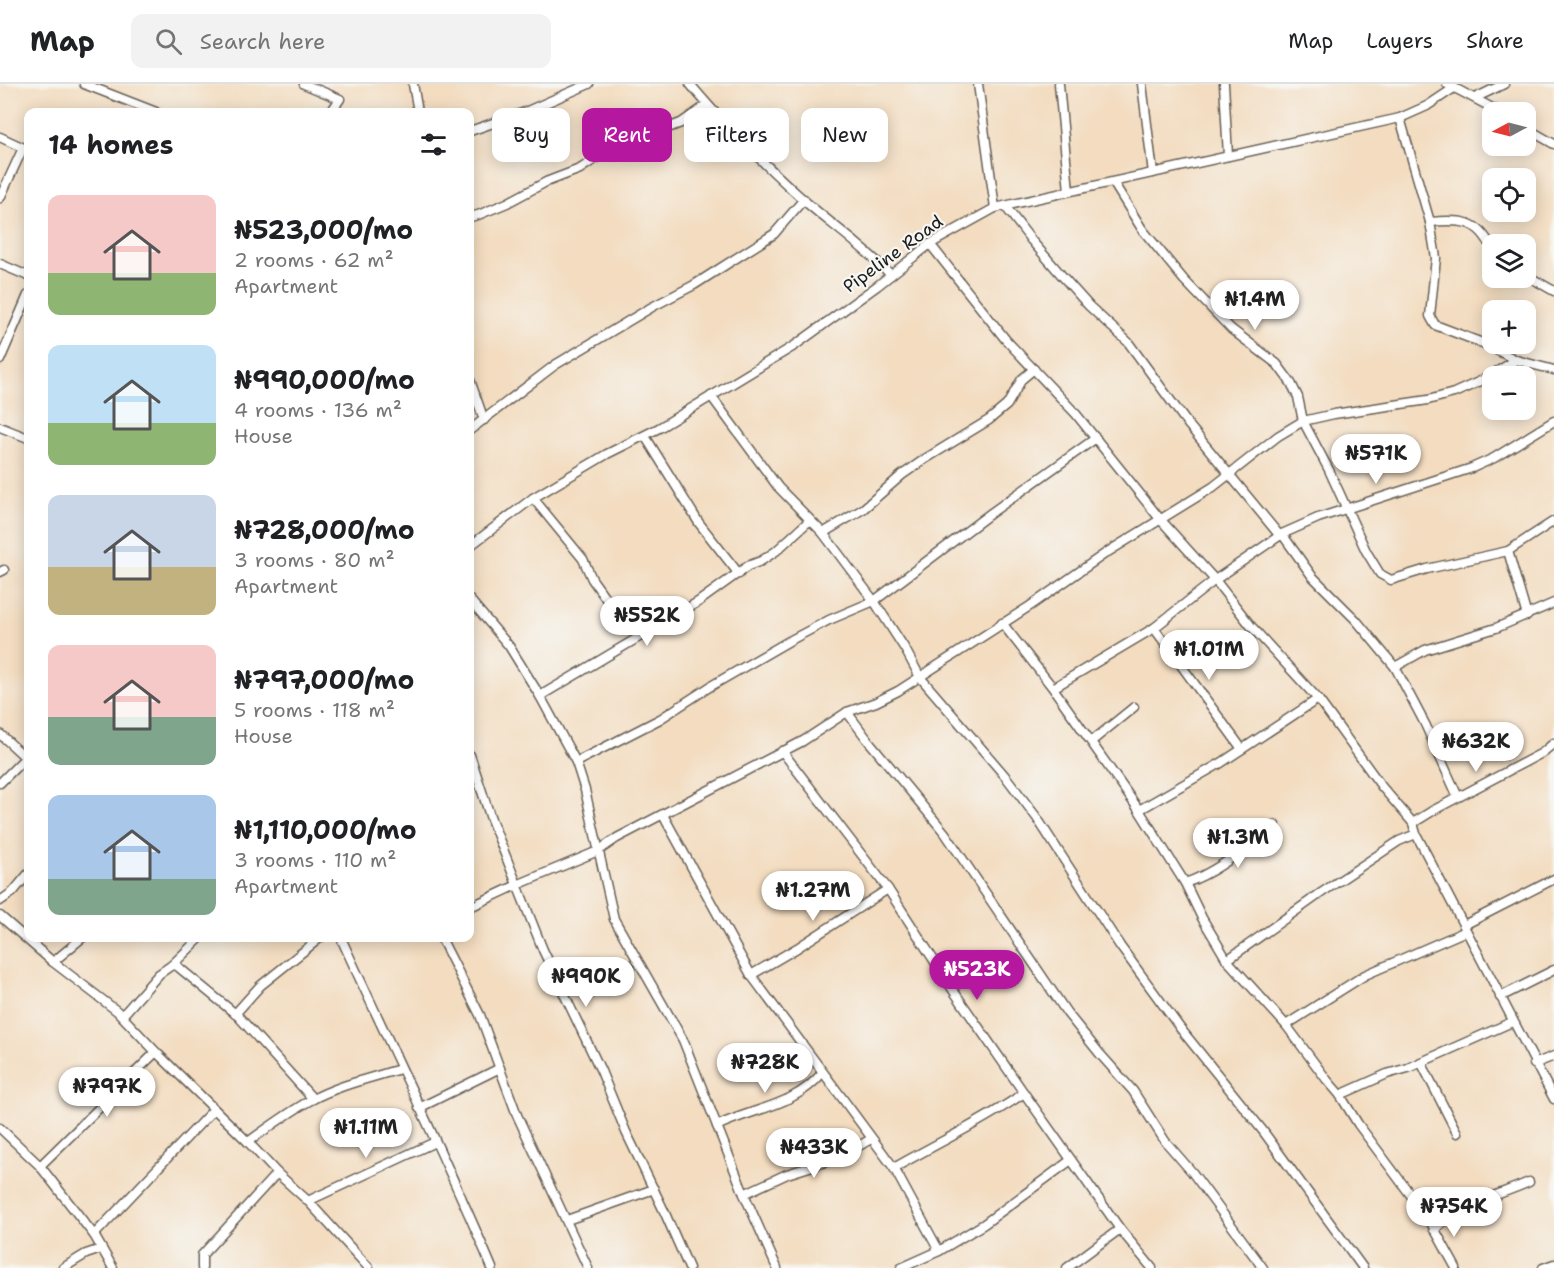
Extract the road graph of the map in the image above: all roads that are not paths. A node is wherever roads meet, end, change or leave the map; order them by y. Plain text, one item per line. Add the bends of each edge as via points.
1 (84, 84) edge
2 (304, 84) edge
3 (413, 84) edge
4 (589, 84) edge
5 (978, 84) edge
6 (1059, 84) edge
7 (1142, 84) edge
8 (1224, 84) edge
9 (1504, 84) edge
10 (696, 86) edge
11 (1450, 86) edge
12 (1475, 98) junction
13 (1482, 102) edge
14 (707, 105) junction
15 (146, 108) edge
16 (334, 108) edge
17 (417, 108) edge
18 (1400, 118) junction
19 (474, 130) edge
20 (1536, 134) edge
21 (0, 137) edge
22 (1554, 144) edge
23 (24, 148) edge
24 (24, 153) edge
25 (1228, 156) junction
26 (1153, 173) junction
27 (1113, 182) junction
28 (1069, 191) junction
29 (0, 198) edge
30 (804, 199) junction
31 (1005, 206) junction
32 (995, 208) junction
33 (474, 216) edge
34 (1430, 222) junction
35 (1484, 234) edge
36 (930, 244) junction
37 (0, 264) edge
38 (24, 274) edge
39 (891, 275) junction
40 (1536, 281) edge
41 (1554, 291) edge
42 (24, 304) edge
43 (0, 360) edge
44 (1516, 360) junction
45 (1034, 369) junction
46 (1554, 370) edge
47 (474, 391) edge
48 (711, 396) junction
49 (484, 420) junction
50 (1302, 421) junction
51 (1554, 421) edge
52 (0, 427) edge
53 (474, 427) edge
54 (24, 436) edge
55 (645, 436) junction
56 (1096, 438) junction
57 (1228, 475) junction
58 (533, 498) junction
59 (1347, 509) junction
60 (1160, 519) junction
61 (810, 520) junction
62 (1554, 521) edge
63 (823, 533) junction
64 (1281, 535) junction
65 (474, 543) edge
66 (1508, 551) junction
67 (739, 574) junction
68 (1215, 580) junction
69 (874, 601) junction
70 (609, 603) dead end
71 (1554, 603) edge
72 (474, 605) edge
73 (1527, 616) junction
74 (1002, 622) junction
75 (1154, 628) junction
76 (1395, 668) junction
77 (920, 677) junction
78 (1053, 688) junction
79 (540, 696) junction
80 (1318, 699) junction
81 (1134, 707) dead end
82 (847, 712) junction
83 (0, 734) edge
84 (1092, 741) junction
85 (1554, 742) edge
86 (1242, 749) junction
87 (782, 751) junction
88 (24, 754) edge
89 (24, 759) edge
90 (576, 762) junction
91 (474, 767) edge
92 (0, 783) edge
93 (1458, 797) junction
94 (1139, 810) junction
95 (663, 815) junction
96 (1413, 823) junction
97 (1275, 825) dead end
98 (1416, 834) junction
99 (598, 850) junction
100 (24, 879) edge
101 (1554, 879) edge
102 (1185, 883) junction
103 (516, 885) junction
104 (888, 889) junction
105 (0, 901) edge
106 (474, 905) edge
107 (0, 916) edge
108 (1465, 928) junction
109 (24, 937) edge
110 (30, 942) edge
111 (77, 942) edge
112 (196, 942) edge
113 (315, 942) edge
114 (343, 942) edge
115 (443, 942) edge
116 (1227, 960) junction
117 (53, 962) junction
118 (172, 965) junction
119 (1554, 970) edge
120 (751, 975) junction
121 (1500, 997) junction
122 (235, 1014) junction
123 (122, 1016) junction
124 (1512, 1022) junction
125 (1286, 1025) junction
126 (156, 1052) junction
127 (1554, 1056) edge
128 (1420, 1062) junction
129 (1534, 1064) junction
130 (500, 1068) junction
131 (400, 1069) junction
132 (822, 1073) junction
133 (1024, 1093) junction
134 (1340, 1095) junction
135 (313, 1099) junction
136 (1554, 1100) edge
137 (419, 1108) junction
138 (214, 1109) junction
139 (717, 1126) junction
140 (0, 1128) edge
141 (1457, 1133) dead end
142 (871, 1138) junction
143 (248, 1142) junction
144 (435, 1142) junction
145 (1071, 1160) junction
146 (40, 1166) junction
147 (894, 1168) junction
148 (276, 1173) junction
149 (1528, 1182) dead end
150 (654, 1189) junction
151 (744, 1194) junction
152 (308, 1201) junction
153 (567, 1220) junction
154 (1120, 1228) junction
155 (1434, 1230) junction
156 (94, 1235) junction
157 (101, 1249) junction
158 (939, 1251) junction
159 (1554, 1264) edge
160 (63, 1268) edge
161 (113, 1268) edge
162 (202, 1268) edge
163 (369, 1268) edge
164 (492, 1268) edge
165 (588, 1268) edge
166 (689, 1268) edge
167 (777, 1268) edge
168 (902, 1268) edge
169 (1067, 1268) edge
170 (1152, 1268) edge
171 (1263, 1268) edge
172 (1363, 1268) edge
173 (1456, 1268) edge
174 (1543, 1268) edge

1 - 15 street
2 - 16 street via 340,99
3 - 17 street
4 - 19 street
5 - 32 street
6 - 28 street
7 - 26 street
8 - 25 street
9 - 12 street
10 - 14 street
11 - 12 street
11 - 18 street, Pipeline Road via 1427,106
12 - 13 street
14 - 30 street
14 - 33 street via 681,123 607,151 580,169
18 - 25 street, Pipeline Road
18 - 34 street
20 - 22 street
21 - 23 street
24 - 29 street
25 - 26 street, Pipeline Road
26 - 27 street, Pipeline Road
27 - 28 street, Pipeline Road
27 - 50 street via 1142,229 1184,280 1231,329 1276,364 1298,397
28 - 31 street, Pipeline Road
30 - 39 street
30 - 49 street via 774,234 555,365
31 - 32 street, Pipeline Road
31 - 57 street via 1064,279 1128,342
32 - 36 street, Pipeline Road
34 - 35 street via 1465,222 1476,225
34 - 44 street via 1436,258 1432,322
36 - 39 street, Pipeline Road
36 - 45 street via 976,304
37 - 38 street
39 - 48 street, Pipeline Road via 794,346
40 - 41 street
42 - 43 street
44 - 46 street
44 - 50 street via 1454,393
45 - 56 street
45 - 63 street via 1022,379 1007,405 989,420 925,459 863,509
47 - 49 street
48 - 55 street, Pipeline Road
48 - 61 street via 778,488
49 - 53 street
50 - 57 street
50 - 59 street
51 - 59 street via 1472,468
52 - 54 street
55 - 58 street, Pipeline Road
55 - 67 street via 699,523
56 - 60 street
56 - 69 street
57 - 60 street
57 - 64 street
58 - 65 street, Pipeline Road
58 - 70 street via 583,559
59 - 64 street
59 - 66 street via 1374,565 1391,580
60 - 68 street
60 - 74 street
61 - 63 street
61 - 67 street via 776,551
62 - 66 street
63 - 69 street
64 - 68 street
64 - 76 street via 1312,576 1377,643
66 - 73 street
67 - 79 street via 669,621
68 - 75 street
68 - 80 street
69 - 77 street
69 - 90 street via 789,641 660,719
71 - 73 street
72 - 79 street via 509,646
73 - 76 street via 1425,650
74 - 77 street
74 - 78 street
75 - 78 street
75 - 86 street
76 - 93 street
77 - 82 street via 876,702
77 - 172 street via 1031,810 1120,946
78 - 84 street
79 - 90 street
80 - 86 street
80 - 96 street
81 - 84 street
82 - 87 street
82 - 171 street via 945,833 1067,1012 1133,1091 1165,1141
83 - 88 street
84 - 94 street
85 - 93 street via 1542,753
86 - 94 street
87 - 95 street
87 - 104 street
89 - 92 street
90 - 99 street
91 - 103 street
93 - 96 street
94 - 102 street
95 - 99 street
95 - 120 street
96 - 98 street
97 - 102 street via 1207,873
98 - 108 street
98 - 116 street via 1399,841 1321,893
99 - 103 street
99 - 139 street via 614,920 683,1040
100 - 105 street
101 - 108 street
102 - 116 street
103 - 106 street
103 - 150 street
104 - 120 street
104 - 133 street
107 - 109 street
108 - 121 street
108 - 125 street via 1365,975
110 - 117 street
111 - 117 street
112 - 118 street
113 - 122 street via 260,986
114 - 131 street
115 - 130 street via 480,1015
116 - 125 street
117 - 123 street
118 - 122 street
118 - 123 street
119 - 121 street
120 - 132 street
121 - 124 street
122 - 135 street
123 - 126 street
124 - 128 street
124 - 129 street
125 - 134 street
126 - 138 street
126 - 146 street
127 - 129 street
128 - 134 street
128 - 141 street
129 - 136 street
130 - 137 street
130 - 153 street via 517,1116
131 - 135 street
131 - 137 street
132 - 139 street via 795,1097
132 - 142 street
133 - 145 street
133 - 147 street
134 - 155 street
135 - 143 street
137 - 144 street
138 - 143 street
138 - 156 street
139 - 151 street
140 - 146 street
142 - 147 street
142 - 151 street via 838,1158 787,1174
143 - 148 street
144 - 152 street
144 - 164 street
145 - 154 street
145 - 158 street via 984,1224
146 - 156 street
147 - 158 street
148 - 152 street
148 - 162 street via 202,1256
149 - 155 street via 1469,1205
150 - 153 street
150 - 166 street
151 - 167 street
152 - 163 street
153 - 165 street
154 - 169 street
154 - 170 street
155 - 173 street
156 - 157 street
157 - 160 street
157 - 161 street
158 - 168 street
159 - 174 street

